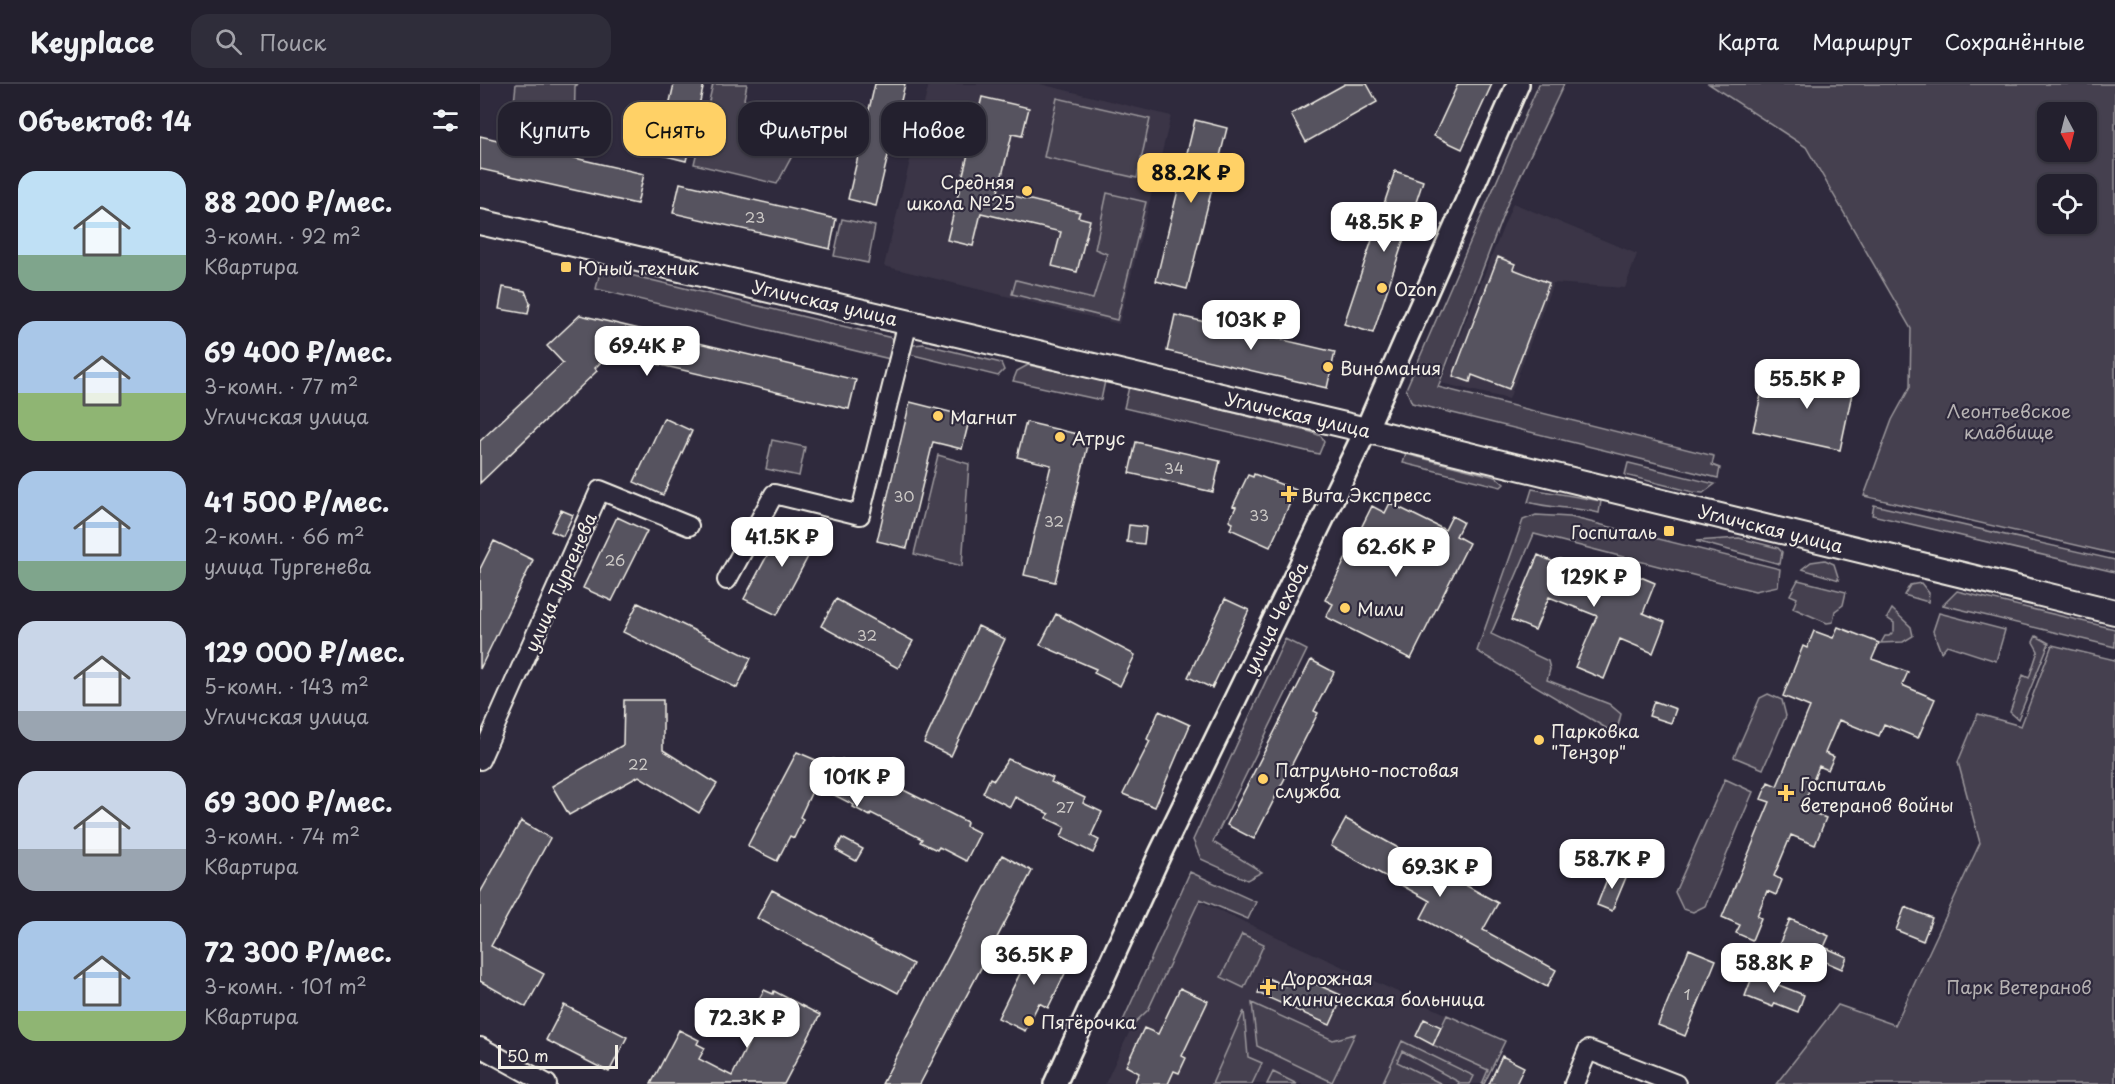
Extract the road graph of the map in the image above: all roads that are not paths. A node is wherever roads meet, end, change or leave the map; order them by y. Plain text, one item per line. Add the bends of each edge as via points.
1 (1518, 84) edge
2 (480, 222) edge
3 (908, 322) junction
4 (1366, 430) junction
5 (689, 526) dead end
6 (727, 579) dead end
7 (2115, 612) edge
8 (480, 760) edge
9 (480, 1047) edge
10 (547, 1084) edge
11 (1056, 1084) edge
12 (1574, 1084) edge
13 (1676, 1084) edge

1 - 4 street, улица Чехова
2 - 3 main road, Угличская улица
3 - 4 main road, Угличская улица
3 - 6 street via 860,515 774,494
4 - 7 main road, Угличская улица
4 - 11 street, улица Чехова via 1165,844
5 - 8 street, улица Тургенева via 600,490
9 - 10 street
12 - 13 street via 1588,1050

